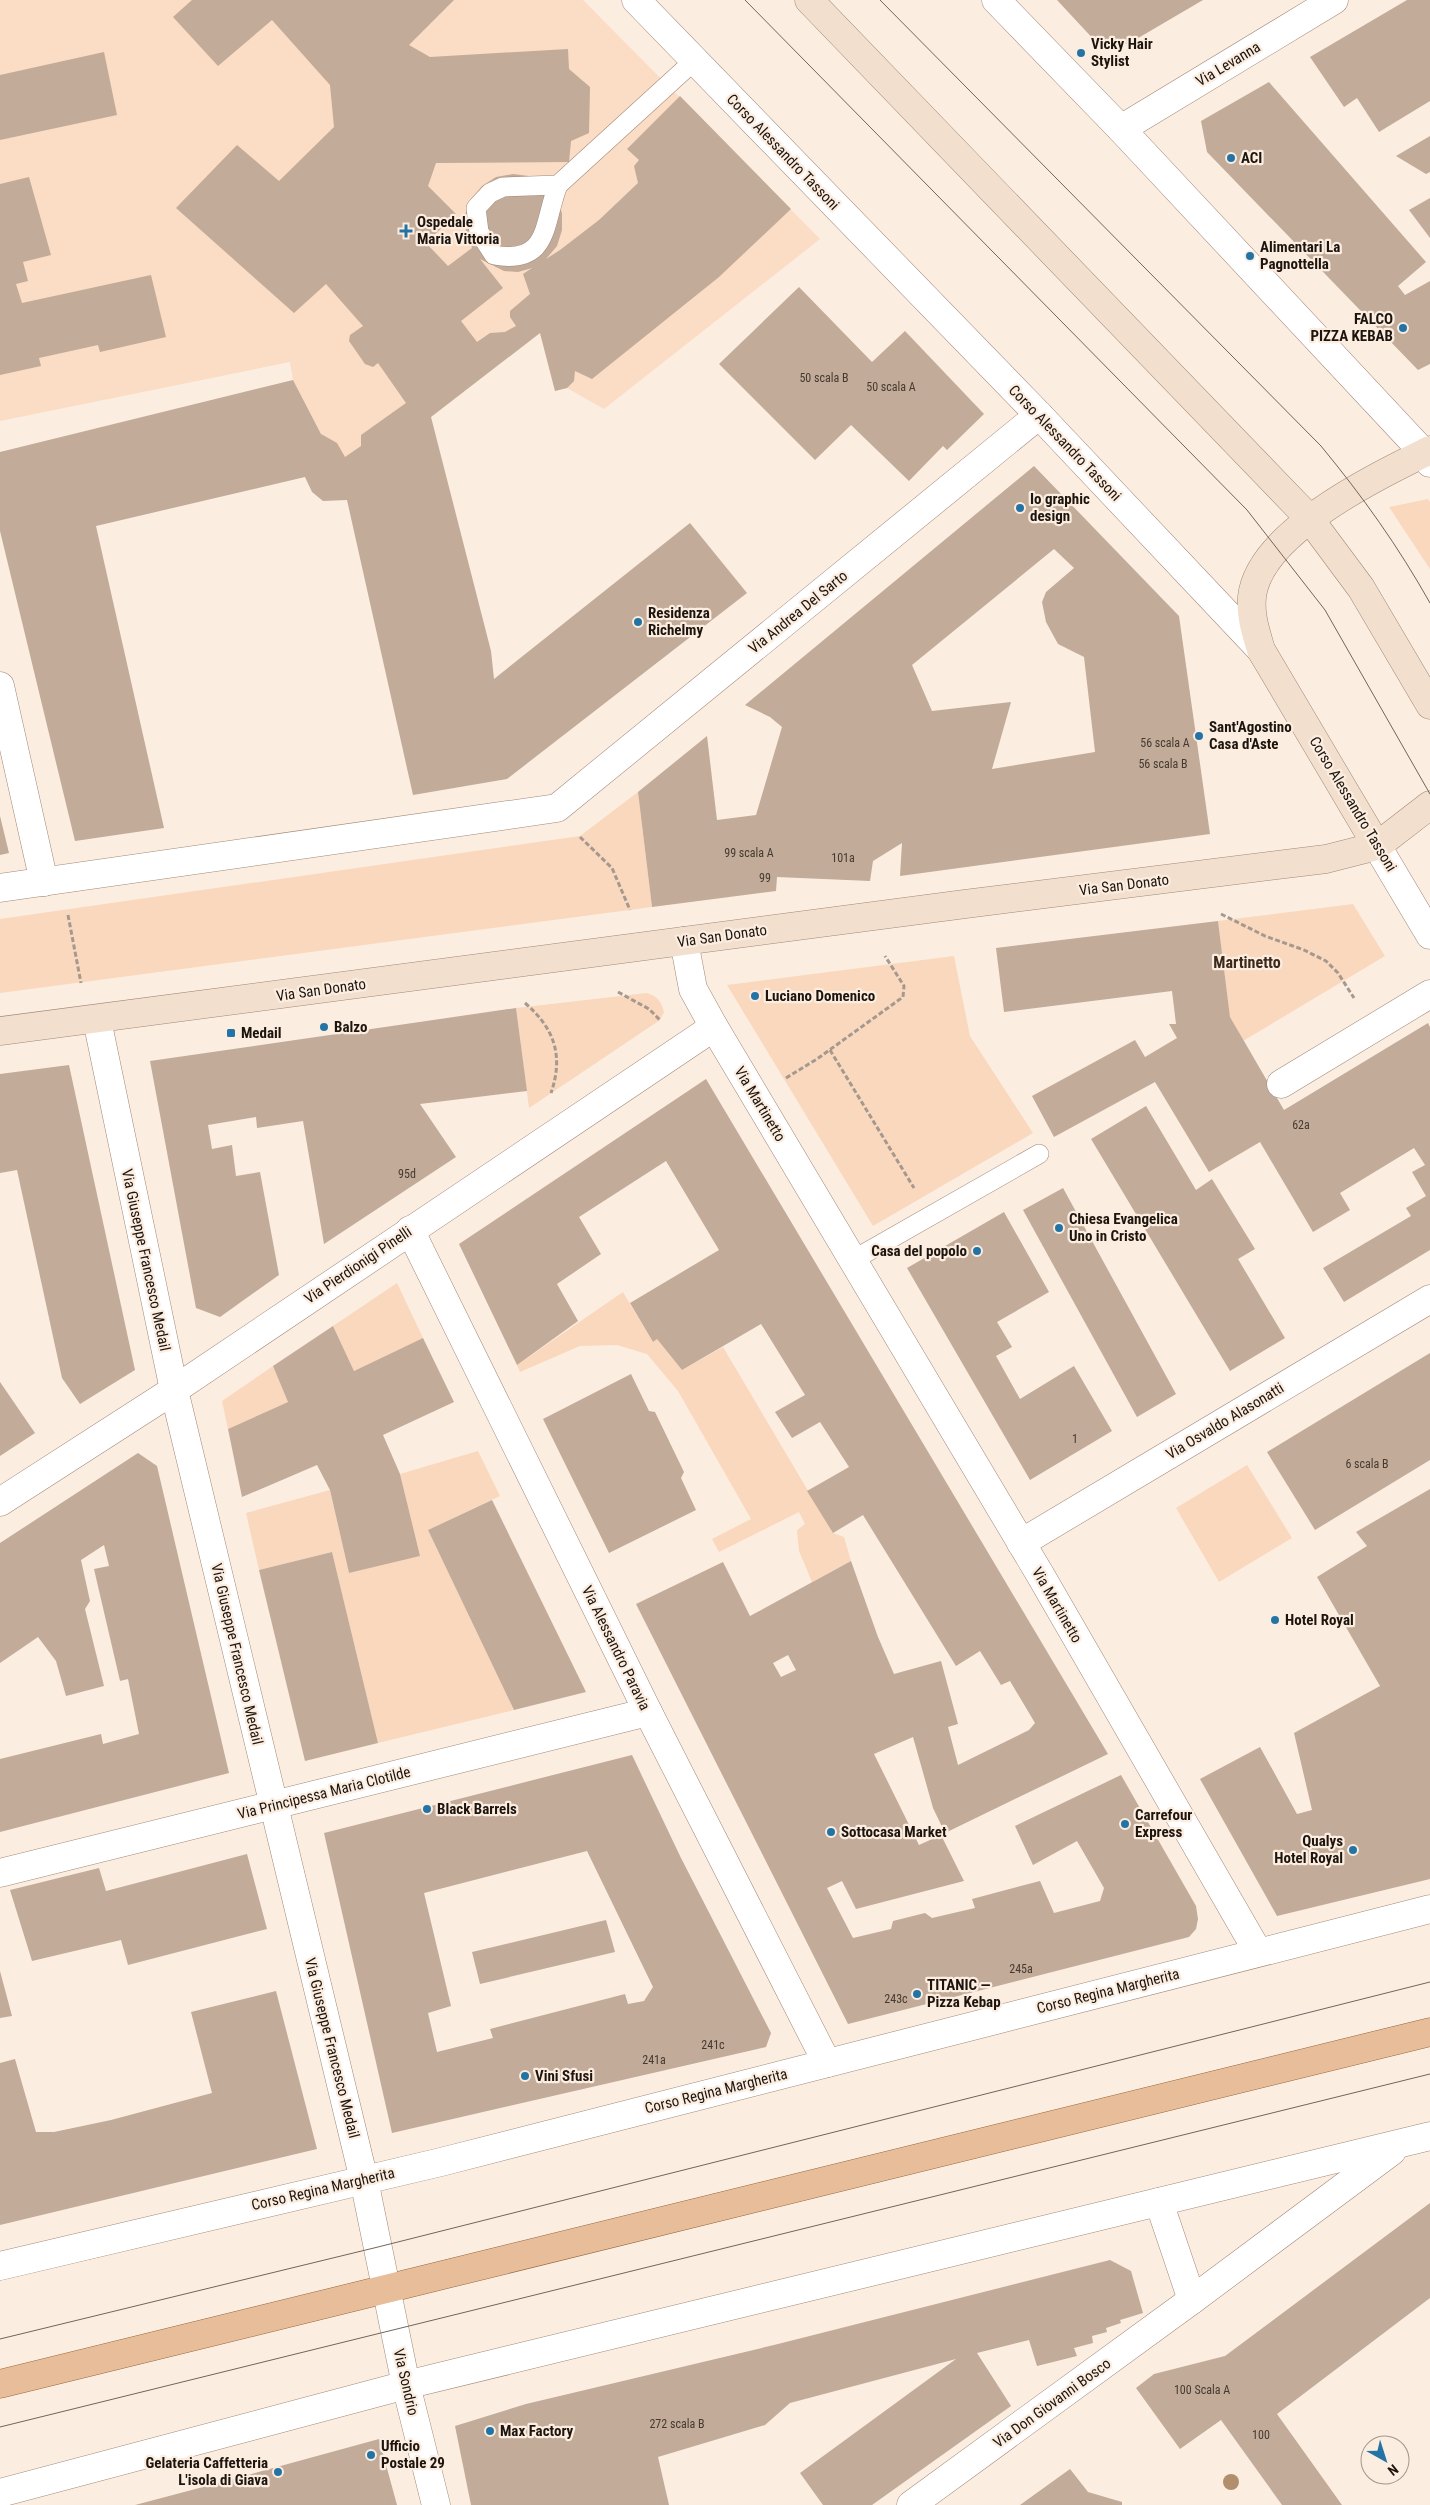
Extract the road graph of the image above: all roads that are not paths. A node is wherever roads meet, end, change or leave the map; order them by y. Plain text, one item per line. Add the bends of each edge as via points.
1 (636, 0) edge
2 (808, 0) edge
3 (996, 0) edge
4 (1334, 0) edge
5 (695, 60) junction
6 (1121, 129) junction
7 (558, 185) junction
8 (1039, 415) junction
9 (1428, 455) edge
10 (1310, 518) junction
11 (1261, 650) junction
12 (0, 686) edge
13 (1430, 705) edge
14 (1430, 805) edge
15 (1377, 846) junction
16 (44, 882) junction
17 (0, 888) edge
18 (1430, 935) edge
19 (684, 941) junction
20 (1430, 994) edge
21 (97, 1020) junction
22 (714, 1027) junction
23 (0, 1031) edge
24 (1281, 1084) dead end
25 (1038, 1154) dead end
26 (410, 1230) junction
27 (853, 1260) junction
28 (1430, 1298) edge
29 (174, 1390) junction
30 (0, 1502) edge
31 (1021, 1543) junction
32 (648, 1712) junction
33 (274, 1806) junction
34 (0, 1873) edge
35 (1430, 1909) edge
36 (1258, 1952) junction
37 (1430, 2032) edge
38 (827, 2063) junction
39 (1430, 2136) edge
40 (1401, 2144) junction
41 (364, 2180) junction
42 (1159, 2202) junction
43 (0, 2266) edge
44 (386, 2288) junction
45 (1192, 2300) junction
46 (0, 2384) edge
47 (406, 2385) junction
48 (16, 2495) edge
49 (436, 2505) edge
50 (911, 2505) edge

1 - 5 street, Corso Alessandro Tassoni
2 - 10 street
3 - 6 street
4 - 6 street, Via Levanna
5 - 7 lane
5 - 8 street, Corso Alessandro Tassoni
6 - 9 street
7 - 7 lane via 502,187 490,193 476,208 479,232 494,254 512,258 528,253 541,242
8 - 11 street, Corso Alessandro Tassoni
8 - 16 street, Via Andrea Del Sarto via 557,808
9 - 10 street via 1356,489
10 - 11 street via 1277,548 1261,572 1252,596 1252,619
10 - 13 street via 1361,588
11 - 15 street, Corso Alessandro Tassoni
12 - 16 street
14 - 15 street, Via San Donato
15 - 18 street, Corso Alessandro Tassoni
15 - 19 street, Via San Donato via 1312,861
16 - 17 street
19 - 21 street, Via San Donato
19 - 22 street, Via Martinetto via 693,989
20 - 24 street
21 - 23 street, Via San Donato
21 - 29 street, Via Giuseppe Francesco Medail
22 - 26 street, Via Pierdionigi Pinelli
22 - 27 street, Via Martinetto
25 - 27 lane
26 - 29 street, Via Pierdionigi Pinelli
26 - 32 street, Via Alessandro Paravia
27 - 31 street, Via Martinetto
28 - 31 street, Via Osvaldo Alasonatti
29 - 30 street, Via Pierdionigi Pinelli
29 - 33 street, Via Giuseppe Francesco Medail
31 - 36 street, Via Martinetto
32 - 33 street, Via Principessa Maria Clotilde
32 - 38 street, Via Alessandro Paravia
33 - 34 street, Via Principessa Maria Clotilde
33 - 41 street, Via Giuseppe Francesco Medail
35 - 36 street, Corso Regina Margherita
36 - 38 street, Corso Regina Margherita
37 - 44 main road
38 - 41 street, Corso Regina Margherita
39 - 40 street
40 - 42 street
40 - 45 street, Via Don Giovanni Bosco
41 - 43 street, Corso Regina Margherita
41 - 44 street, Via Giuseppe Francesco Medail
42 - 45 street
42 - 47 street
44 - 46 main road
44 - 47 street, Via Sondrio
45 - 50 street, Via Don Giovanni Bosco
47 - 48 street
47 - 49 street, Via Sondrio

